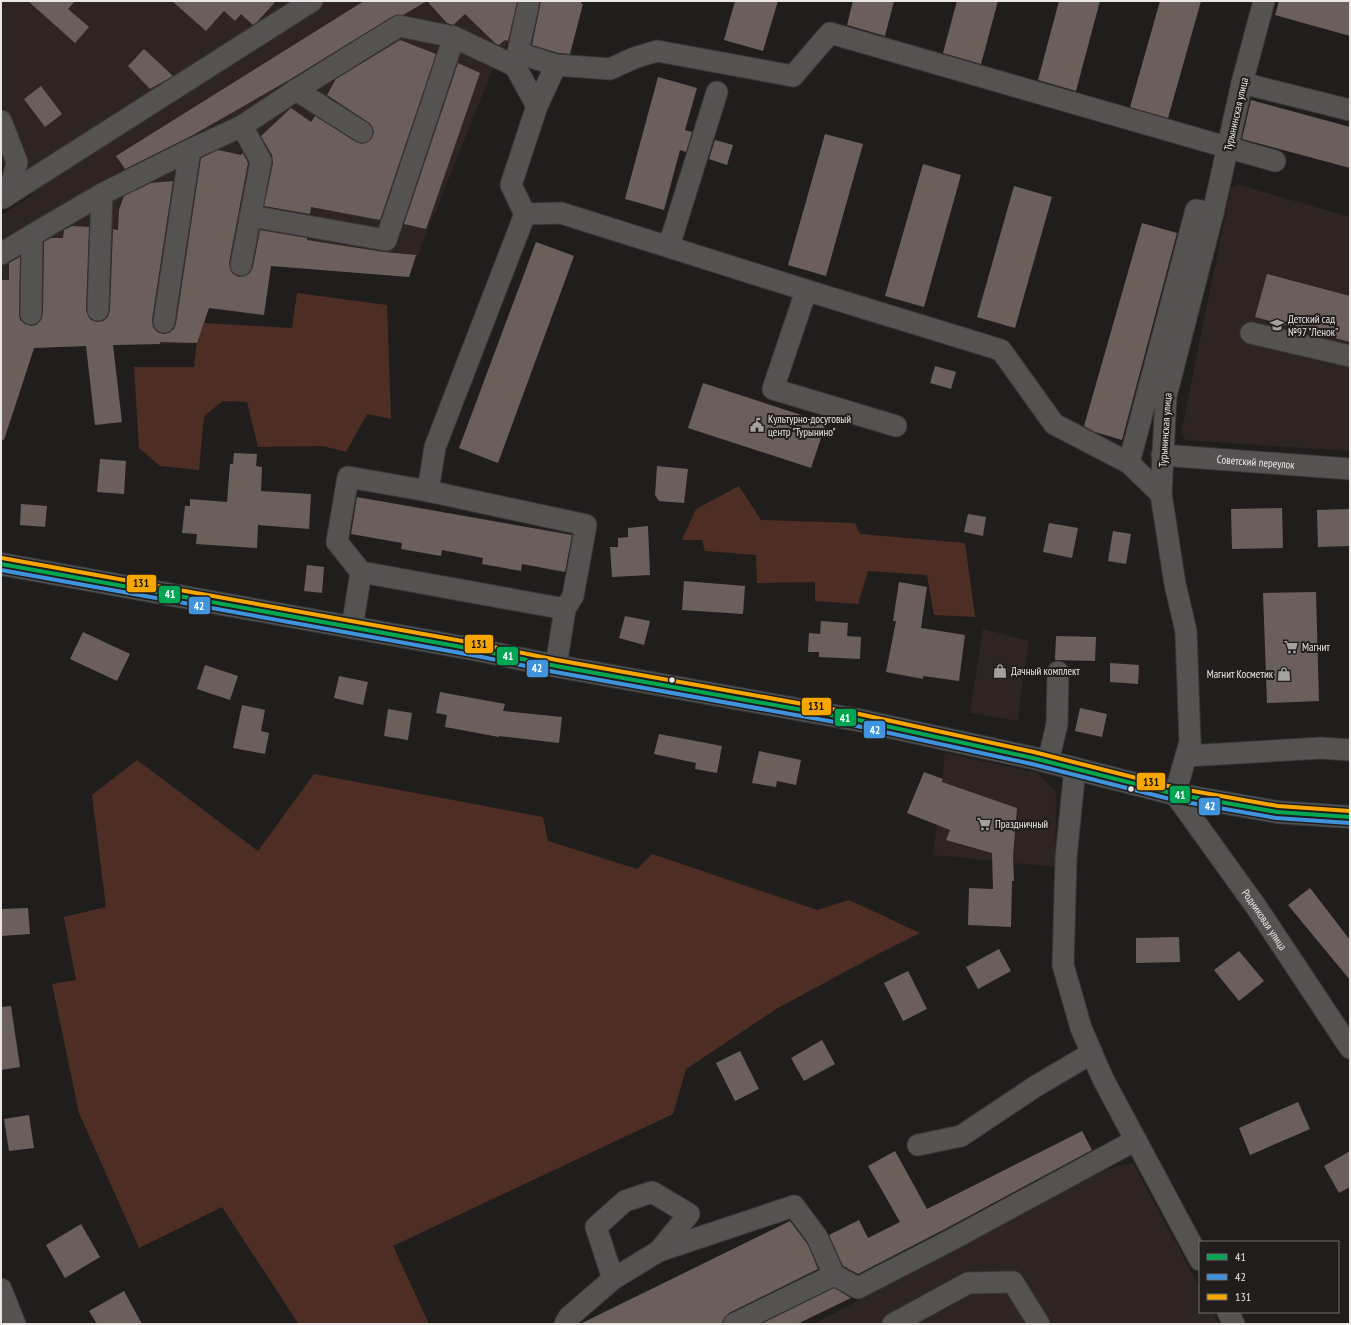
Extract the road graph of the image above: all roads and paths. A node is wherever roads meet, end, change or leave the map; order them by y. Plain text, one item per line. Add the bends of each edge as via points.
1 (312, 1) edge
2 (529, 1) edge
3 (1264, 1) edge
4 (454, 37) junction
5 (516, 59) junction
6 (556, 65) junction
7 (1242, 82) junction
8 (296, 90) junction
9 (717, 92) dead end
10 (537, 106) junction
11 (1350, 110) edge
12 (1, 121) edge
13 (242, 126) junction
14 (362, 132) dead end
15 (1229, 147) junction
16 (190, 150) junction
17 (1275, 160) dead end
18 (17, 162) junction
19 (45, 171) junction
20 (102, 194) junction
21 (5, 196) edge
22 (1213, 213) junction
23 (525, 214) junction
24 (250, 216) junction
25 (32, 235) junction
26 (669, 246) junction
27 (1, 254) edge
28 (241, 265) dead end
29 (806, 291) junction
30 (98, 310) dead end
31 (31, 314) dead end
32 (164, 322) dead end
33 (1251, 333) dead end
34 (1350, 356) edge
35 (896, 426) dead end
36 (1162, 456) junction
37 (1129, 463) junction
38 (1350, 469) edge
39 (428, 491) junction
40 (1161, 494) junction
41 (1, 564) edge
42 (361, 572) junction
43 (565, 609) junction
44 (352, 628) junction
45 (556, 666) junction
46 (1058, 672) dead end
47 (1350, 750) edge
48 (1186, 756) junction
49 (1048, 762) junction
50 (1075, 768) junction
51 (1175, 794) junction
52 (1350, 817) edge
53 (1350, 1048) edge
54 (1092, 1053) junction
55 (1136, 1140) junction
56 (918, 1145) dead end
57 (659, 1251) junction
58 (1199, 1258) edge
59 (834, 1275) junction
60 (613, 1279) junction
61 (1, 1289) edge
62 (1228, 1313) edge
63 (15, 1324) edge
64 (565, 1324) edge
65 (734, 1324) edge
66 (893, 1324) edge
67 (1039, 1324) edge
68 (1234, 1324) edge

1 - 19 street
2 - 5 street
3 - 7 street, Турынинская улица
4 - 5 street
4 - 8 street via 399,26
4 - 24 street via 386,240
5 - 6 street
5 - 10 street
6 - 10 street
6 - 15 street via 610,69 634,58 657,52 793,76 830,33
7 - 11 street
7 - 15 street, Турынинская улица
8 - 13 street
8 - 14 street
9 - 26 street
10 - 23 street via 511,185
12 - 18 street
13 - 16 street
13 - 24 street via 261,161
15 - 17 street
15 - 22 street, Турынинская улица
16 - 20 street
16 - 32 street
18 - 19 street
18 - 21 street
19 - 21 street
20 - 25 street
20 - 30 street
22 - 36 street, Турынинская улица via 1166,396
22 - 37 street via 1196,210
23 - 26 street via 561,213
23 - 39 street via 435,447
24 - 28 street
25 - 27 street
25 - 31 street
26 - 29 street
29 - 35 street via 773,389
29 - 37 street via 1001,350 1054,424
33 - 34 street
36 - 38 street, Советский переулок
36 - 40 street, Турынинская улица
37 - 40 street
39 - 42 street via 348,477 337,542
39 - 43 street via 586,525 573,596
40 - 48 street, Турынинская улица via 1175,584 1186,631 1190,742
41 - 44 main road
42 - 43 street
42 - 44 street
43 - 45 street
44 - 45 main road
45 - 49 main road via 858,720
46 - 49 street via 1057,724
47 - 48 street via 1321,748
48 - 51 street, Турынинская улица
49 - 50 main road
50 - 51 main road
50 - 54 street via 1066,858 1063,965 1081,1028
51 - 52 main road via 1277,812
51 - 53 street, Родниковая улица via 1256,908
54 - 55 street
54 - 56 street via 1036,1086 961,1136
55 - 58 street
55 - 59 street via 858,1288
57 - 59 street via 794,1206 817,1237
57 - 60 street
57 - 60 street via 689,1214 652,1192 625,1201 596,1227
59 - 65 street
60 - 64 street via 569,1317
61 - 63 street
62 - 68 street
66 - 67 street via 968,1283 1013,1282

